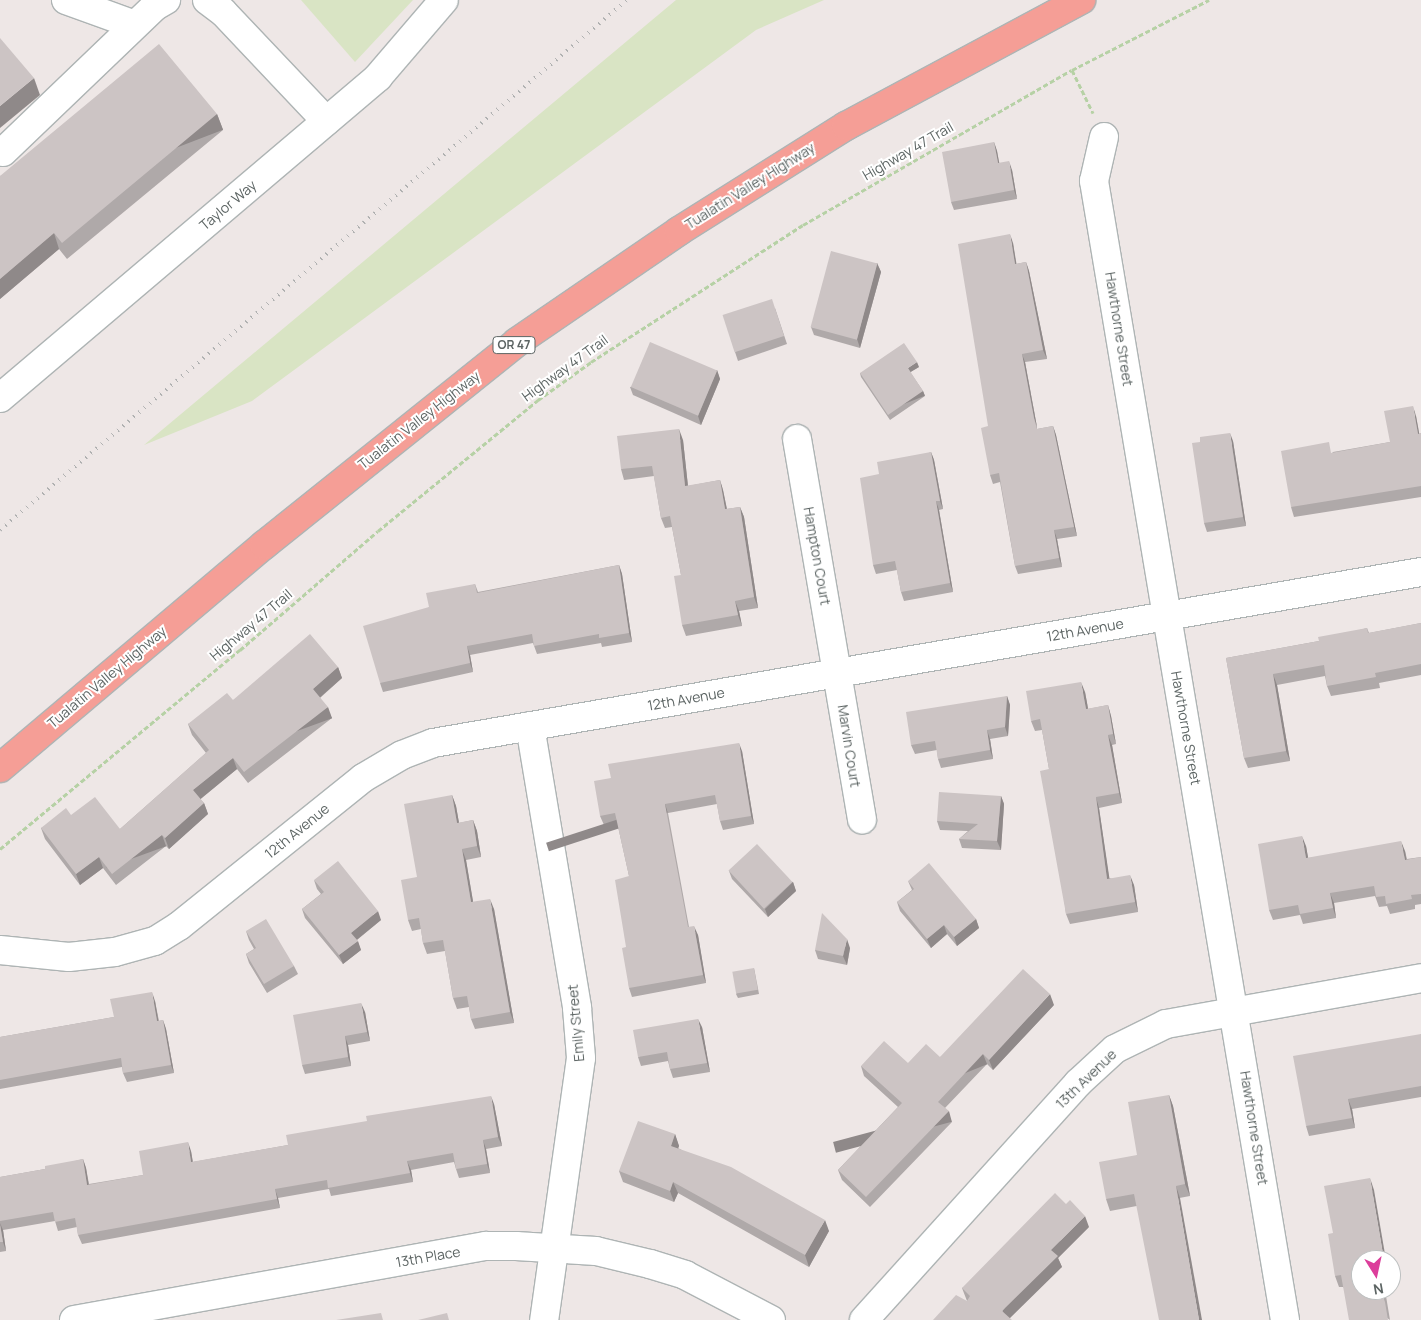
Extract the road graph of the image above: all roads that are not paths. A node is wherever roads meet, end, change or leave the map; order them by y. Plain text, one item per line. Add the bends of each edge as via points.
1 (66, 0) edge
2 (166, 0) edge
3 (207, 0) edge
4 (444, 0) edge
5 (1081, 0) edge
6 (135, 24) junction
7 (326, 122) junction
8 (1104, 137) road end
9 (3, 152) dead end
10 (0, 398) edge
11 (797, 439) dead end
12 (1421, 572) edge
13 (1167, 616) junction
14 (837, 673) junction
15 (530, 726) junction
16 (0, 768) edge
17 (862, 819) dead end
18 (6, 951) edge
19 (1421, 978) edge
20 (1235, 1010) junction
21 (554, 1247) junction
22 (74, 1320) edge
23 (544, 1320) edge
24 (771, 1320) edge
25 (864, 1320) edge
26 (1285, 1320) edge

1 - 6 street
2 - 6 street
3 - 7 street via 224,12
4 - 7 street, Taylor Way via 378,77
5 - 16 highway, Tualatin Valley Highway / OR 47 via 846,126 679,231 525,337 309,508
6 - 9 street
7 - 10 street, Taylor Way
8 - 13 street, Hawthorne Street via 1094,181
11 - 14 street, Hampton Court
12 - 13 street, 12th Avenue
13 - 14 street, 12th Avenue
13 - 20 street, Hawthorne Street
14 - 15 street, 12th Avenue
14 - 17 street, Marvin Court
15 - 18 street, 12th Avenue via 433,743 402,755 364,778 179,926 155,940 115,952 69,956
15 - 21 street, Emily Street via 578,1008 580,1058
19 - 20 street, 13th Avenue
20 - 25 street, 13th Avenue via 1166,1024 1115,1049 1078,1083
20 - 26 street, Hawthorne Street
21 - 22 street, 13th Place via 486,1246
21 - 23 street, Emily Street
21 - 24 street, 13th Place via 596,1251 685,1275

